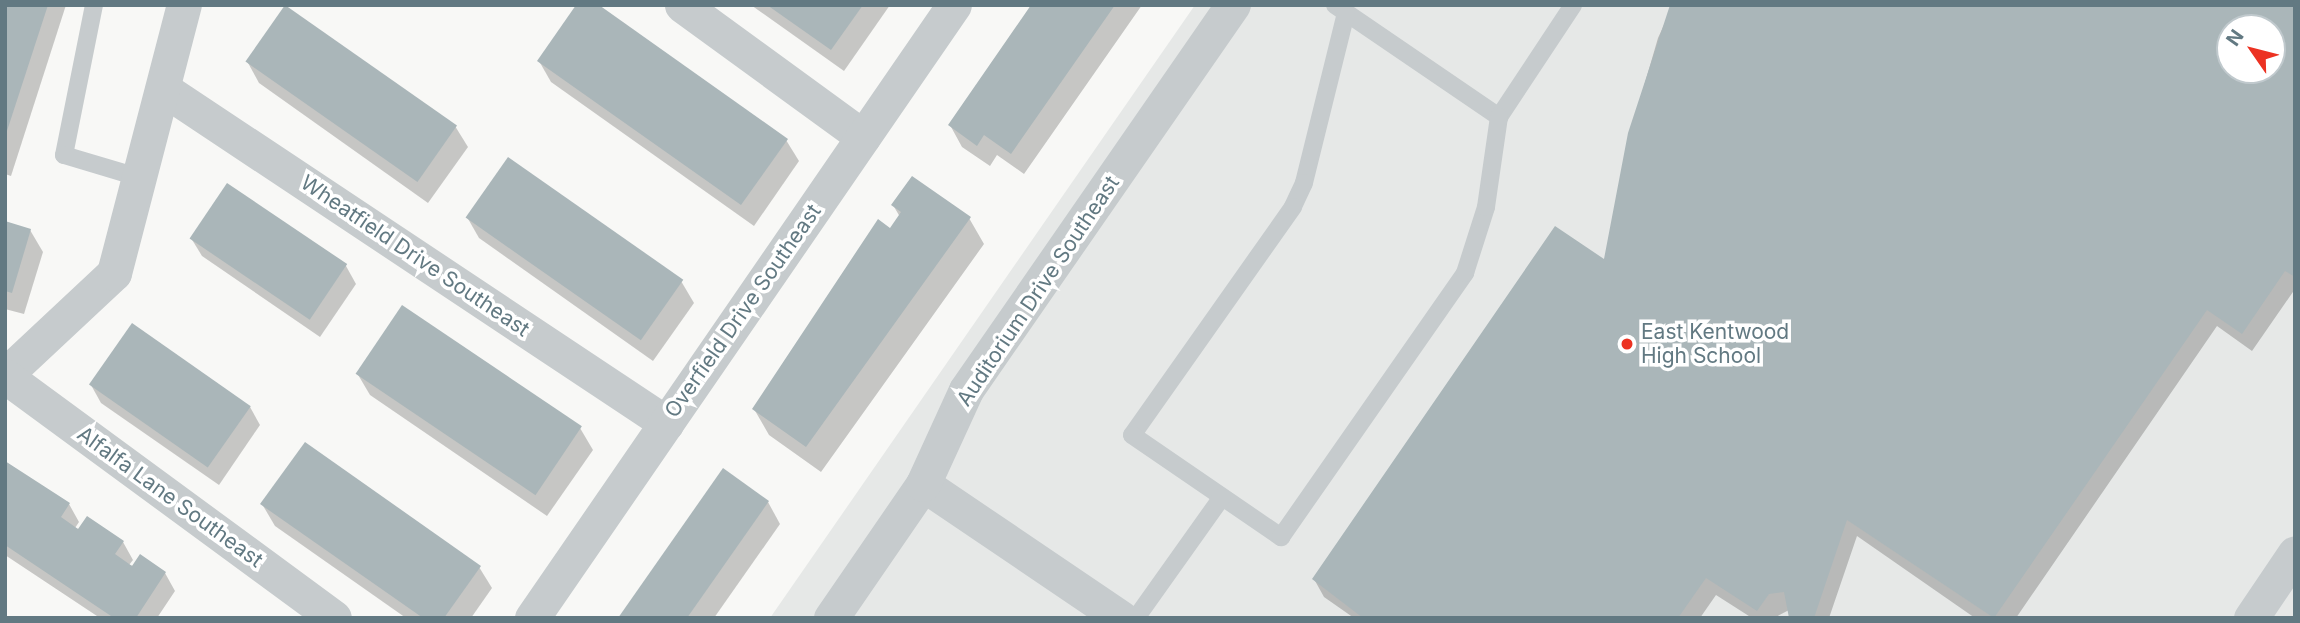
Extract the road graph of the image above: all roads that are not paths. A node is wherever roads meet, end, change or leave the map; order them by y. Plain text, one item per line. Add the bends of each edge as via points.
1 (94, 5) edge
2 (184, 5) edge
3 (682, 5) edge
4 (954, 5) edge
5 (1233, 5) edge
6 (1573, 5) edge
7 (1341, 9) edge
8 (165, 90) junction
9 (1499, 117) junction
10 (863, 137) junction
11 (141, 178) junction
12 (5, 375) edge
13 (666, 423) junction
14 (923, 484) junction
15 (1222, 497) junction
16 (2295, 554) edge
17 (334, 618) edge
18 (532, 618) edge
19 (831, 618) edge
20 (1121, 618) edge
21 (1136, 618) edge
22 (2251, 618) edge

1 - 11 lane via 64,155
2 - 8 street
3 - 10 street
4 - 10 street, Overfield Drive Southeast
5 - 14 street, Auditorium Drive Southeast via 966,390
6 - 9 lane
7 - 9 lane
7 - 15 lane via 1304,183 1293,207 1132,435
8 - 11 street
8 - 13 street, Wheatfield Drive Southeast
9 - 15 lane via 1486,207 1465,272 1281,537
10 - 13 street, Overfield Drive Southeast
11 - 12 street via 114,274
12 - 17 street, Alfalfa Lane Southeast
13 - 18 street, Overfield Drive Southeast
14 - 19 street, Auditorium Drive Southeast
14 - 20 street
15 - 21 lane
16 - 22 street

